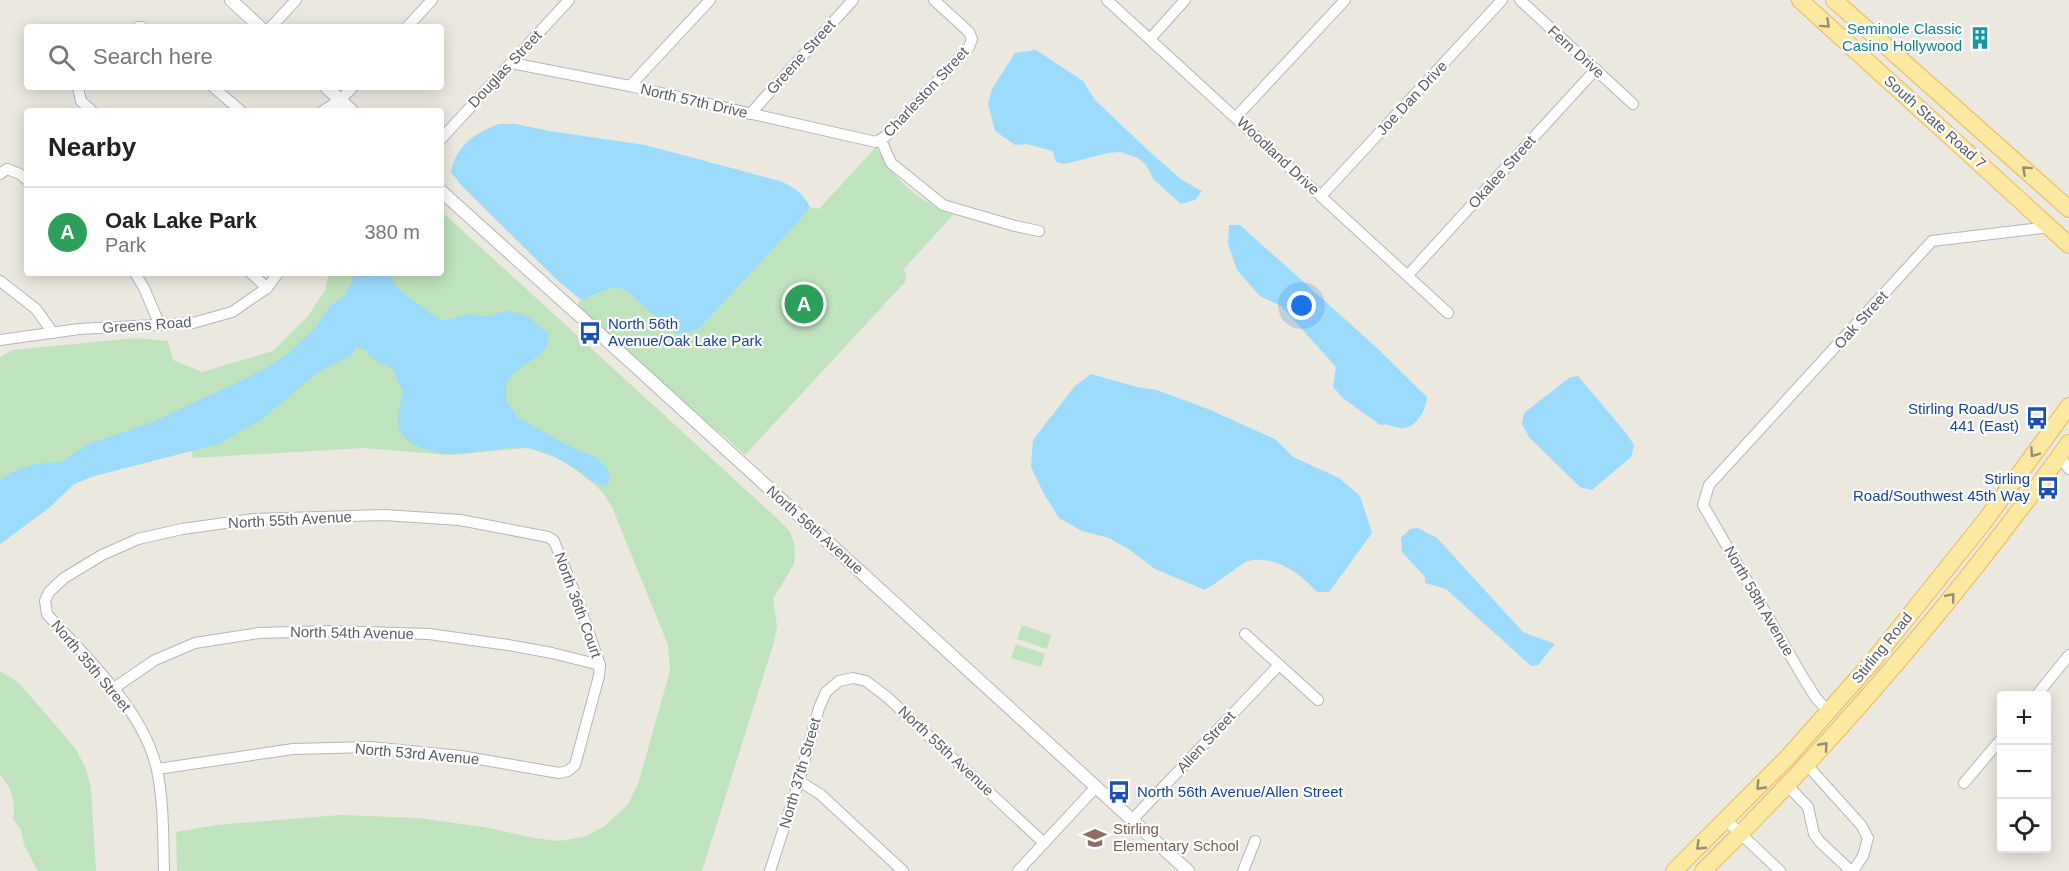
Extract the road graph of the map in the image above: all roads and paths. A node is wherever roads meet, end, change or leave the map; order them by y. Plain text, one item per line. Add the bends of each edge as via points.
1 (231, 0) edge
2 (296, 0) edge
3 (432, 0) edge
4 (569, 0) edge
5 (710, 0) edge
6 (853, 0) edge
7 (934, 0) edge
8 (1107, 0) edge
9 (1185, 0) edge
10 (1345, 0) edge
11 (1502, 0) edge
12 (1520, 0) edge
13 (1800, 0) edge
14 (1834, 0) edge
15 (257, 24) edge
16 (275, 24) edge
17 (410, 24) edge
18 (1150, 39) junction
19 (511, 63) junction
20 (1596, 69) junction
21 (630, 86) junction
22 (79, 90) edge
23 (216, 90) edge
24 (328, 90) edge
25 (350, 90) edge
26 (1945, 98) junction
27 (1909, 99) junction
28 (1633, 104) dead end
29 (337, 106) edge
30 (88, 108) edge
31 (237, 108) edge
32 (750, 114) junction
33 (1236, 117) junction
34 (444, 136) edge
35 (878, 141) junction
36 (0, 174) edge
37 (24, 177) edge
38 (444, 194) edge
39 (1321, 196) junction
40 (2069, 209) edge
41 (2050, 227) junction
42 (1039, 231) dead end
43 (2069, 245) edge
44 (1408, 275) junction
45 (137, 276) edge
46 (254, 276) edge
47 (276, 276) edge
48 (0, 281) edge
49 (267, 288) junction
50 (1448, 313) dead end
51 (159, 323) junction
52 (53, 333) junction
53 (0, 340) edge
54 (2069, 406) edge
55 (2066, 456) edge
56 (1709, 485) joint
57 (1992, 511) junction
58 (554, 541) joint
59 (1992, 545) junction
60 (45, 601) joint
61 (1245, 634) dead end
62 (2069, 655) edge
63 (600, 665) junction
64 (1279, 665) junction
65 (839, 681) joint
66 (114, 688) junction
67 (2040, 691) edge
68 (1318, 700) dead end
69 (1828, 712) junction
70 (1997, 743) edge
71 (1807, 765) junction
72 (157, 769) junction
73 (568, 771) joint
74 (799, 781) junction
75 (1964, 783) dead end
76 (1787, 785) junction
77 (1096, 787) junction
78 (1133, 819) junction
79 (1726, 820) junction
80 (1741, 834) junction
81 (1255, 842) dead end
82 (1044, 843) junction
83 (164, 871) edge
84 (770, 871) edge
85 (903, 871) edge
86 (1018, 871) edge
87 (1188, 871) edge
88 (1243, 871) edge
89 (1674, 871) edge
90 (1703, 871) edge
91 (1780, 871) edge
92 (1852, 871) edge

1 - 15 street
2 - 16 street
3 - 17 street
4 - 19 street, Douglas Street
5 - 21 street
6 - 32 street, Greene Street
7 - 35 street, Charleston Street via 969,32 969,47
8 - 18 street, Woodland Drive
9 - 18 street
10 - 33 street
11 - 39 street, Joe Dan Drive
12 - 20 street, Fern Drive
13 -> 27 main road, South State Road 7
14 - 26 main road, South State Road 7
18 - 33 street, Woodland Drive
19 - 21 street, North 57th Drive
19 - 34 street, Douglas Street
20 - 28 street, Fern Drive
20 - 44 street, Okalee Street
21 - 32 street, North 57th Drive
22 - 30 street via 81,102
23 - 31 street
24 - 29 street
25 - 29 street
26 - 27 main road via 1927,103
40 -> 26 main road, South State Road 7
27 - 41 main road, South State Road 7
32 - 35 street, North 57th Drive
33 - 39 street, Woodland Drive
35 - 42 street via 891,163 943,205
36 - 37 street via 7,169
38 - 77 street, North 56th Avenue
39 - 44 street, Woodland Drive
41 - 43 main road, South State Road 7
41 - 56 street, Oak Street via 1932,241
44 - 50 street, Woodland Drive
45 - 51 street
46 - 49 street
47 - 49 street, Greens Road
48 - 52 street via 36,309
49 - 51 street, Greens Road via 232,312 193,323
51 - 52 street, Greens Road
52 - 53 street, Greens Road
54 -> 57 main road, Stirling Road
55 - 59 main road, Stirling Road
56 - 69 street, North 58th Avenue via 1703,505 1810,690
57 - 59 main road via 1998,522
57 - 69 main road, Stirling Road
58 - 60 street, North 55th Avenue via 460,520 384,515 254,519 138,539 64,578
58 - 63 street, North 36th Court
71 -> 59 main road, Stirling Road via 1866,700
60 - 66 street, North 35th Street via 47,614
61 - 64 street
62 - 67 street
63 - 66 street, North 54th Avenue via 552,653 429,634 259,633 195,643 155,660
63 - 73 street, North 36th Court via 575,765
64 - 68 street
64 - 78 street, Allen Street
65 - 74 street, North 37th Street via 826,692 819,708
65 - 82 street, North 55th Avenue via 866,681 887,697
66 - 72 street, North 35th Street via 142,728
69 -> 79 main road, Stirling Road
70 - 75 street
71 - 76 main road, Stirling Road
71 - 92 street via 1868,838 1863,856
72 - 73 street, North 53rd Avenue via 293,749 370,747 461,756 559,773
72 - 83 street, North 35th Street
74 - 84 street, North 37th Street
74 - 85 street via 820,794
76 - 80 main road, Stirling Road
76 - 92 street via 1808,807 1814,834 1820,842
77 - 78 street, North 56th Avenue
77 - 82 street
78 - 87 street, North 56th Avenue
79 - 80 street
79 -> 89 main road, Stirling Road
80 - 90 main road, Stirling Road
80 - 91 street
81 - 88 street
82 - 86 street

